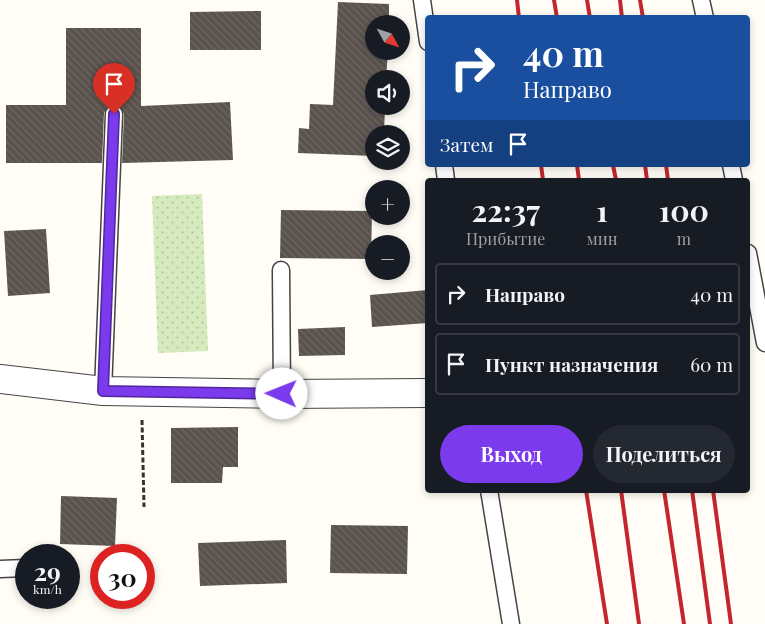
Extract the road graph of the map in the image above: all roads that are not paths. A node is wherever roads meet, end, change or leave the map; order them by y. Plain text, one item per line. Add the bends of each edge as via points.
1 (422, 0) edge
2 (701, 0) edge
3 (704, 15) edge
4 (425, 21) edge
5 (114, 114) dead end
6 (750, 264) edge
7 (280, 270) dead end
8 (765, 343) edge
9 (0, 379) edge
10 (103, 391) junction
11 (425, 393) edge
12 (282, 394) junction
13 (489, 493) edge
14 (15, 568) edge
15 (0, 569) edge
16 (511, 624) edge

1 - 4 lane
2 - 3 lane
5 - 10 lane
6 - 8 lane
7 - 12 lane
9 - 10 street
10 - 12 street
11 - 12 street
13 - 16 lane
14 - 15 lane

